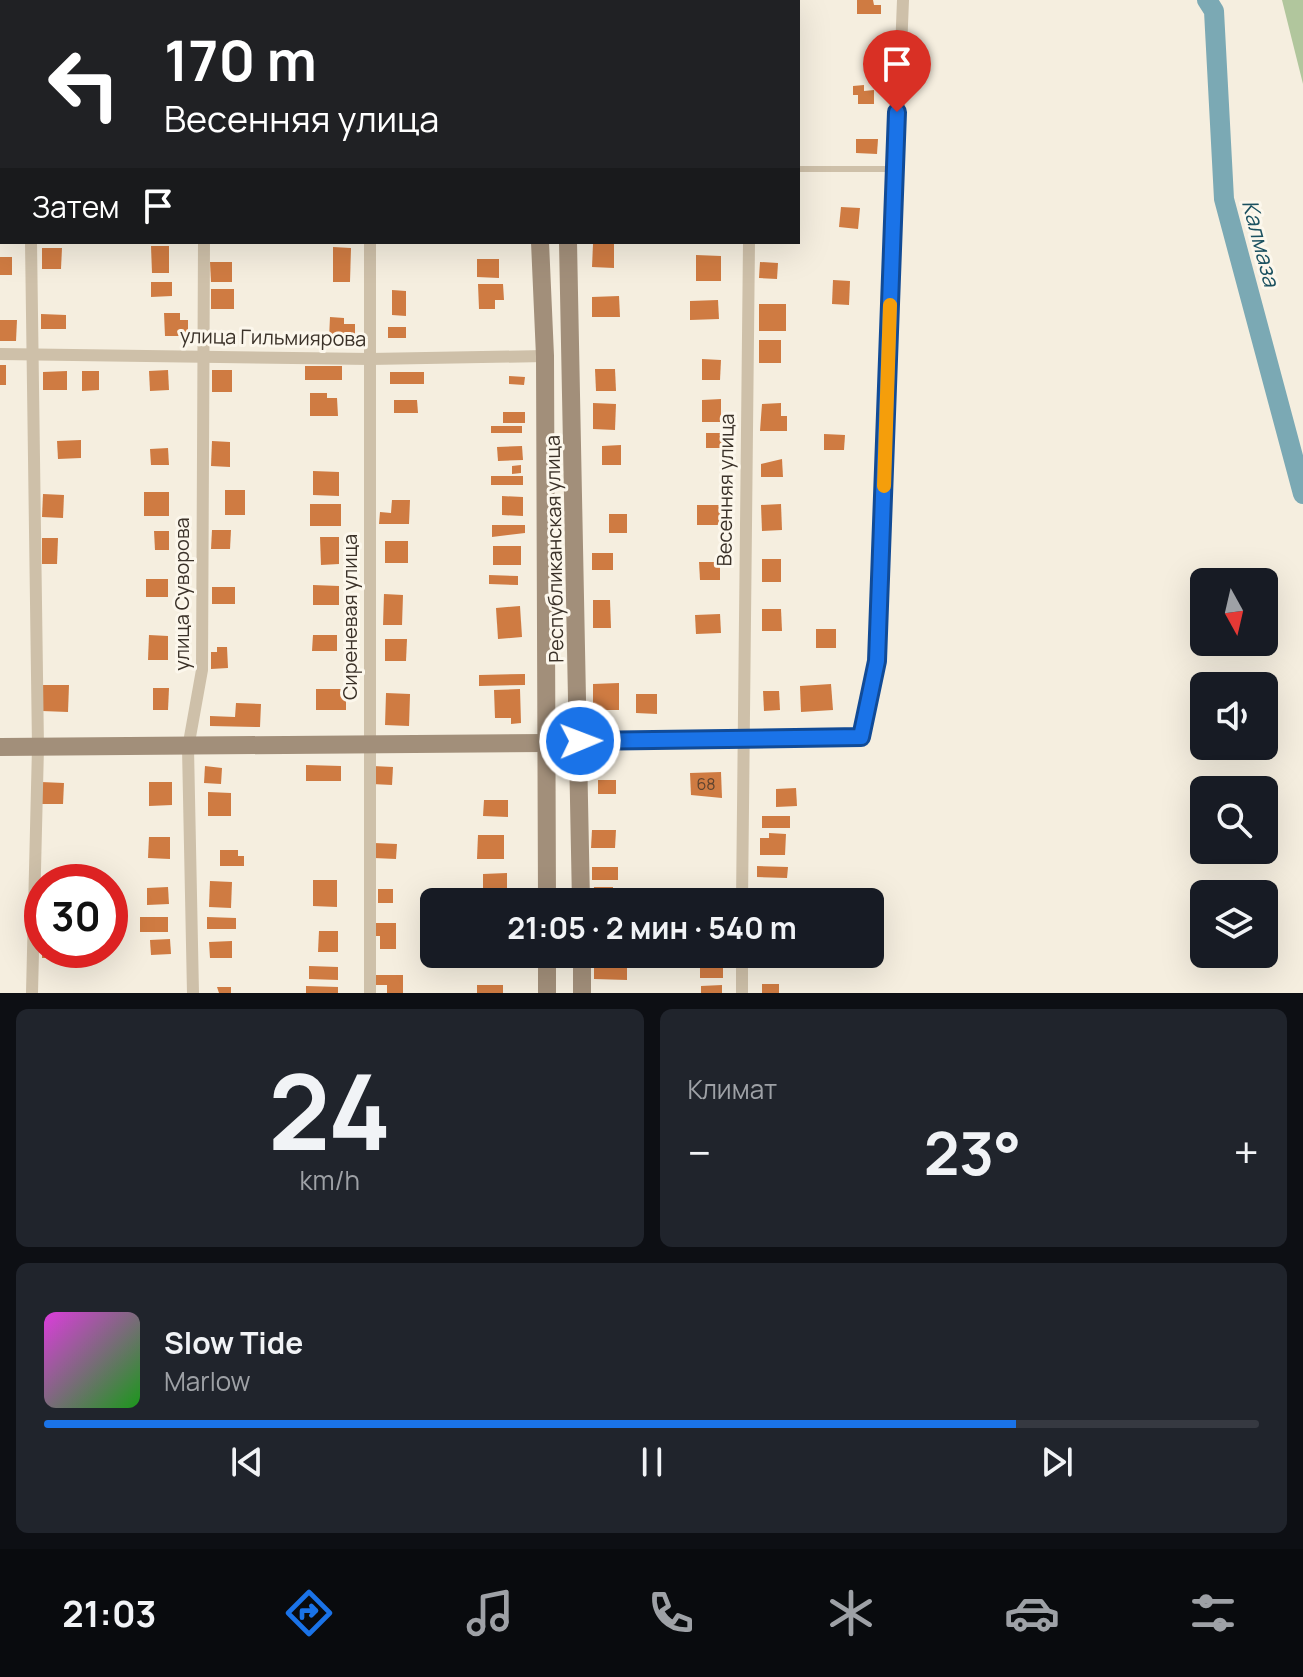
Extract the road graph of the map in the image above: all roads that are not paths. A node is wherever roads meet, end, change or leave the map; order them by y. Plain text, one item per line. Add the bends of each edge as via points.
1 (903, 0) edge
2 (800, 169) edge
3 (894, 169) junction
4 (31, 244) edge
5 (204, 244) edge
6 (370, 244) edge
7 (540, 244) edge
8 (568, 244) edge
9 (749, 244) edge
10 (0, 354) edge
11 (30, 354) junction
12 (203, 355) junction
13 (545, 356) junction
14 (370, 359) junction
15 (741, 738) junction
16 (580, 741) junction
17 (546, 743) junction
18 (368, 745) junction
19 (0, 747) edge
20 (38, 747) junction
21 (188, 748) junction
22 (547, 888) edge
23 (581, 888) edge
24 (742, 888) edge
25 (547, 968) edge
26 (582, 968) edge
27 (742, 968) edge
28 (32, 993) edge
29 (193, 993) edge
30 (370, 993) edge
31 (547, 993) edge
32 (582, 993) edge
33 (742, 993) edge

1 - 3 street
2 - 3 lane
3 - 15 street via 877,661 861,737
4 - 11 street
5 - 12 street, улица Суворова
6 - 14 street, Сиреневая улица
7 - 13 street, Республиканская улица
8 - 16 street, Республиканская улица
9 - 15 street, Весенняя улица
10 - 11 street, улица Гильмиярова
11 - 12 street, улица Гильмиярова
11 - 20 street
12 - 14 street, улица Гильмиярова
12 - 21 street, улица Суворова via 202,670
13 - 14 street, улица Гильмиярова
13 - 17 street, Республиканская улица
14 - 18 street, Сиреневая улица
15 - 16 street
15 - 24 street, Весенняя улица
16 - 17 street
16 - 23 street, Республиканская улица
17 - 18 street
17 - 22 street, Республиканская улица
18 - 21 street
18 - 30 street, Сиреневая улица
19 - 20 street
20 - 21 street
20 - 28 street
21 - 29 street, улица Суворова
25 - 31 street
26 - 32 street
27 - 33 street

